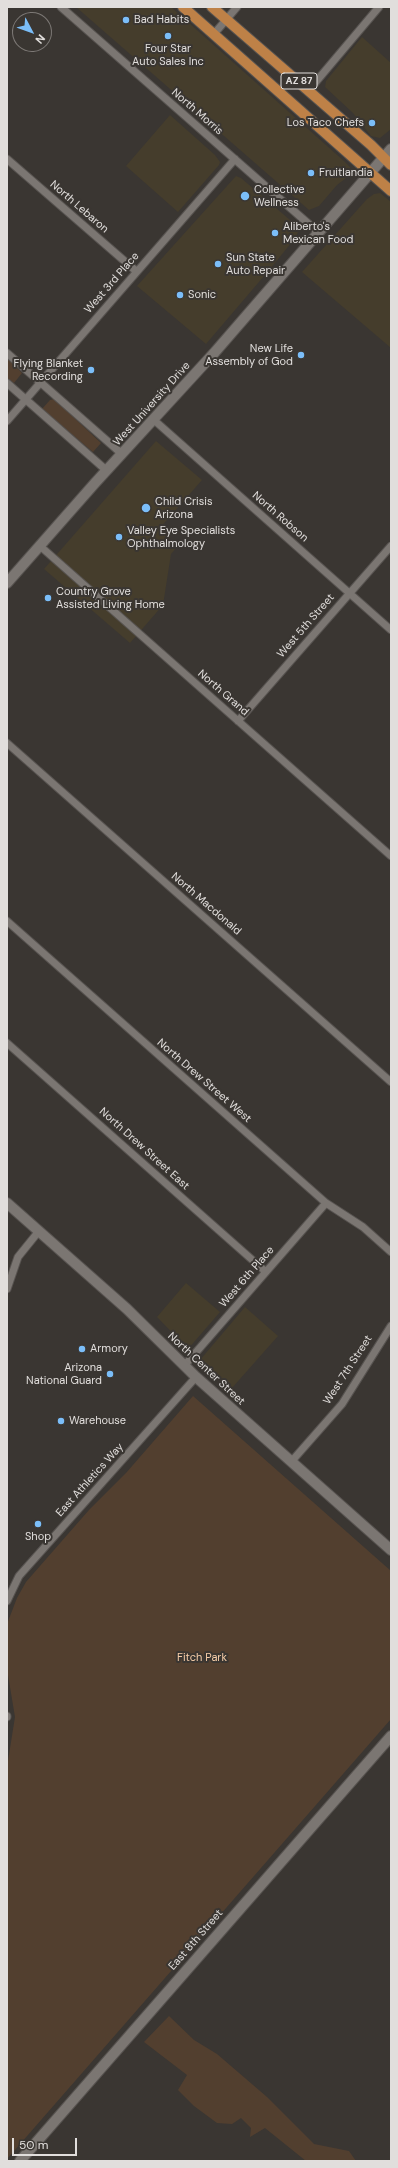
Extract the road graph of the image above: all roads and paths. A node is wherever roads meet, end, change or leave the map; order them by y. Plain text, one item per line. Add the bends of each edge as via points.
1 (61, 7) edge
2 (183, 7) edge
3 (212, 7) edge
4 (237, 7) edge
5 (379, 7) edge
6 (227, 19) junction
7 (214, 34) junction
8 (309, 90) junction
9 (391, 149) edge
10 (7, 159) edge
11 (235, 159) junction
12 (387, 161) edge
13 (370, 173) junction
14 (391, 191) edge
15 (319, 233) junction
16 (136, 271) junction
17 (7, 354) edge
18 (7, 383) edge
19 (40, 383) junction
20 (26, 400) junction
21 (154, 420) junction
22 (7, 421) edge
23 (122, 454) junction
24 (106, 470) junction
25 (40, 546) junction
26 (391, 546) edge
27 (7, 584) edge
28 (350, 593) junction
29 (391, 630) edge
30 (238, 721) junction
31 (7, 743) edge
32 (391, 856) edge
33 (7, 921) edge
34 (7, 1043) edge
35 (391, 1082) edge
36 (7, 1203) edge
37 (326, 1203) junction
38 (39, 1231) junction
39 (391, 1252) edge
40 (266, 1272) junction
41 (7, 1289) edge
42 (391, 1326) edge
43 (184, 1366) junction
44 (196, 1377) junction
45 (291, 1462) junction
46 (391, 1549) edge
47 (7, 1601) edge
48 (391, 1736) edge
49 (20, 2161) edge

1 - 11 street, North Morris
2 - 7 main road, AZ 87
3 - 6 main road, AZ 87
4 - 6 street
5 - 8 street
6 - 7 street
6 - 8 main road, AZ 87
7 - 13 main road, AZ 87
8 - 12 main road, AZ 87
9 - 12 street, West University Drive
10 - 16 street, North Lebaron
11 - 15 street, North Morris
11 - 16 street, West 3rd Place
12 - 13 street, West University Drive
13 - 14 main road, AZ 87
13 - 15 street, West University Drive
15 - 21 street, West University Drive
16 - 19 street, West 3rd Place
17 - 19 street
18 - 20 street
19 - 20 street, West 3rd Place
19 - 23 street
20 - 22 street, West 3rd Place
20 - 24 street
21 - 23 street, West University Drive
21 - 28 street, North Robson
23 - 24 street, West University Drive
24 - 25 street, West University Drive
25 - 27 street, West University Drive
25 - 30 street, North Grand
26 - 28 street, West 5th Street
28 - 29 street, North Robson
28 - 30 street, West 5th Street
30 - 32 street, North Grand
31 - 35 street, North Macdonald
33 - 37 street, North Drew Street West
34 - 40 street, North Drew Street East
36 - 38 street, North Center Street
37 - 39 street, North Drew Street West via 363,1227
37 - 40 street, West 6th Place
38 - 41 street via 18,1257
38 - 43 street, North Center Street via 127,1309
40 - 43 street, West 6th Place
42 - 45 street, West 7th Street via 342,1404
43 - 44 street, North Center Street
44 - 45 street, North Center Street
44 - 47 street, East Athletics Way via 19,1576
45 - 46 street, North Center Street
48 - 49 street, East 8th Street

